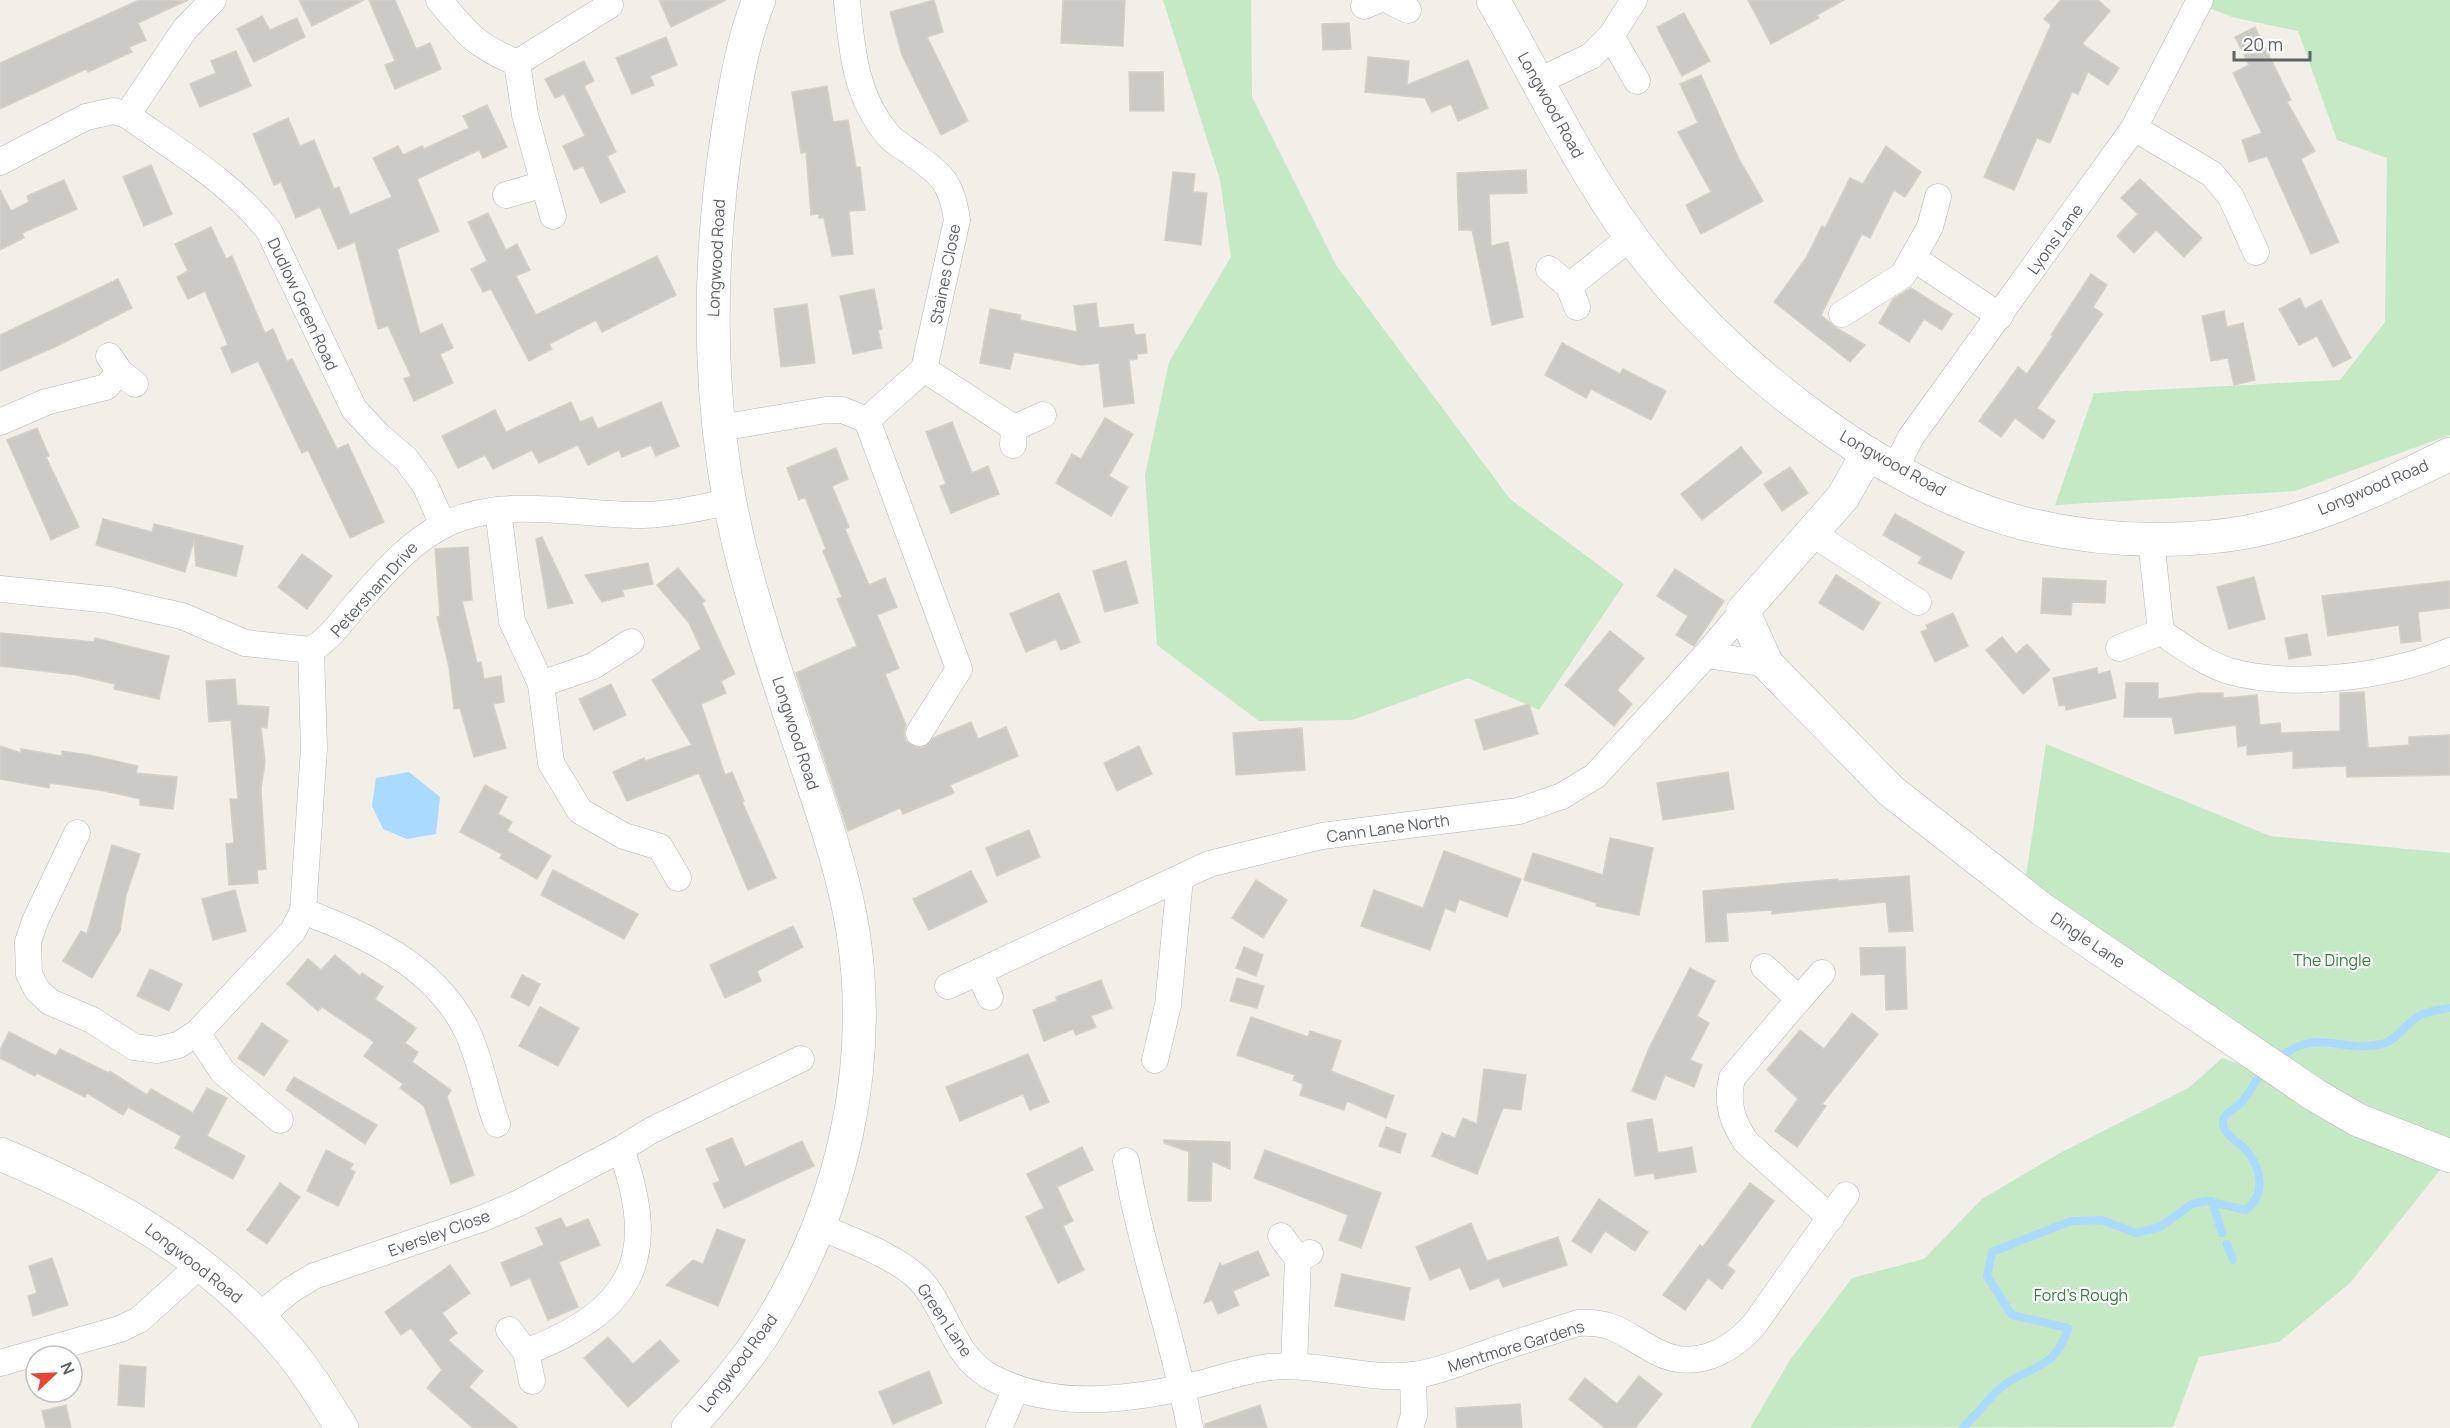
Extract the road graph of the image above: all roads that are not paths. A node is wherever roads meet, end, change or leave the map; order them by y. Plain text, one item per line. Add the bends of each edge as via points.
1 (213, 0) edge
2 (440, 0) edge
3 (759, 0) edge
4 (1493, 0) edge
5 (1634, 0) edge
6 (2200, 0) edge
7 (847, 2) dead end
8 (616, 8) edge
9 (1611, 36) junction
10 (517, 63) junction
11 (1637, 81) dead end
12 (1537, 82) junction
13 (127, 115) junction
14 (2134, 128) junction
15 (0, 162) edge
16 (544, 184) junction
17 (506, 195) dead end
18 (1938, 197) dead end
19 (553, 216) dead end
20 (1631, 237) junction
21 (2256, 252) dead end
22 (1913, 258) junction
23 (1549, 269) dead end
24 (1842, 314) dead end
25 (2000, 316) junction
26 (924, 369) junction
27 (122, 371) dead end
28 (1043, 415) dead end
29 (867, 420) junction
30 (0, 422) edge
31 (720, 428) junction
32 (2450, 454) edge
33 (1882, 461) junction
34 (730, 501) junction
35 (498, 510) junction
36 (443, 525) junction
37 (1813, 534) junction
38 (2151, 540) junction
39 (0, 589) edge
40 (1918, 602) dead end
41 (1743, 611) junction
42 (2161, 632) junction
43 (632, 642) dead end
44 (2119, 648) dead end
45 (311, 650) junction
46 (2449, 655) edge
47 (1706, 656) junction
48 (1767, 664) junction
49 (541, 684) junction
50 (919, 732) dead end
51 (77, 833) dead end
52 (678, 878) dead end
53 (1180, 878) junction
54 (303, 911) junction
55 (1764, 967) dead end
56 (979, 972) junction
57 (1822, 973) dead end
58 (948, 986) dead end
59 (990, 997) dead end
60 (1799, 999) junction
61 (196, 1034) junction
62 (801, 1059) dead end
63 (1155, 1060) dead end
64 (280, 1120) dead end
65 (497, 1124) dead end
66 (621, 1149) junction
67 (0, 1154) edge
68 (2450, 1156) edge
69 (1126, 1161) dead end
70 (1846, 1195) dead end
71 (1831, 1218) junction
72 (819, 1226) junction
73 (1281, 1236) dead end
74 (201, 1264) junction
75 (259, 1316) junction
76 (508, 1330) dead end
77 (526, 1352) junction
78 (0, 1363) edge
79 (1294, 1365) junction
80 (1413, 1375) junction
81 (532, 1381) dead end
82 (1016, 1388) junction
83 (1182, 1388) junction
84 (342, 1428) edge
85 (687, 1428) edge
86 (999, 1428) edge
87 (1190, 1428) edge
88 (1410, 1428) edge

1 - 13 street via 185,29
2 - 10 street via 472,40
3 - 31 street, Longwood Road via 735,88 721,175 713,264 712,345
4 - 12 street, Longwood Road
5 - 9 street
6 - 14 street, Lyons Lane
7 - 26 street, Staines Close via 853,65 866,103 889,137 944,178 954,195 957,220
8 - 10 street
9 - 11 street
9 - 12 street via 1592,56
10 - 16 street via 525,115
12 - 20 street, Longwood Road
13 - 15 street via 113,111 86,117
13 - 36 street, Dudlow Green Road via 230,189 269,231 354,409 406,459 425,485
14 - 21 street via 2212,174 2231,197
14 - 25 street, Lyons Lane
16 - 17 street
16 - 19 street
18 - 22 street via 1930,227
20 - 23 street via 1573,297
20 - 33 street, Longwood Road via 1701,320 1746,363 1811,415
22 - 24 street via 1903,275
22 - 25 street
25 - 33 street, Lyons Lane via 1911,437
26 - 28 street via 1014,437
26 - 29 street
27 - 30 street via 106,387 46,402
29 - 31 street via 842,410 826,410
29 - 50 street via 959,669
31 - 34 street, Longwood Road
32 - 38 street, Longwood Road via 2336,506 2273,525 2212,537
33 - 37 street, Lyons Lane via 1843,497
33 - 38 street, Longwood Road via 1961,501 2021,522 2087,536
34 - 35 street, Petersham Drive via 645,515
34 - 72 street, Longwood Road via 747,576 832,842 854,940 860,1019 857,1068 842,1157
35 - 36 street, Petersham Drive via 468,514
35 - 49 street via 512,621
36 - 45 street, Petersham Drive via 414,542 327,640
37 - 40 street
37 - 41 street, Lyons Lane
38 - 42 street
39 - 45 street via 110,600 182,616 245,643
41 - 47 street, Cann Lane North
41 - 48 street, Dingle Lane
42 - 44 street
42 - 46 street via 2226,670 2261,678 2364,674
43 - 49 street via 593,666
45 - 54 street via 314,747
47 - 48 street
47 - 53 street, Cann Lane North via 1595,776 1562,796 1519,811 1322,836 1209,864
48 - 68 street, Dingle Lane via 1865,766 1920,815 2043,910 2296,1083 2358,1120
49 - 52 street via 551,763 580,811 624,836 660,847
51 - 61 street via 28,942 29,974 37,990 50,1002 92,1020 134,1047 157,1050 178,1045
53 - 56 street, Cann Lane North
53 - 63 street via 1168,1005
54 - 61 street via 292,931
54 - 65 street via 378,942 442,993 465,1028 479,1061
55 - 60 street
56 - 58 street, Cann Lane North
56 - 59 street
57 - 60 street
60 - 71 street via 1732,1078 1730,1109 1746,1142
61 - 64 street via 223,1072
62 - 66 street, Eversley Close via 652,1130
66 - 75 street, Eversley Close via 481,1219 315,1276
66 - 77 street via 639,1217 639,1245 632,1270 619,1293 600,1312 572,1332
67 - 74 street, Longwood Road via 70,1183 126,1214
69 - 83 street via 1134,1210
70 - 71 street, Mentmore Gardens
71 - 80 street, Mentmore Gardens via 1754,1325 1741,1340 1717,1355 1691,1360 1674,1358 1656,1352 1621,1329 1600,1322 1578,1323
72 - 82 street, Green Lane via 910,1272 928,1290 968,1357 988,1375
72 - 85 street, Longwood Road via 802,1268 770,1325
73 - 79 street via 1304,1256
74 - 75 street, Longwood Road
74 - 78 street via 139,1320
75 - 84 street, Longwood Road via 306,1372
76 - 77 street
77 - 81 street
79 - 80 street, Mentmore Gardens via 1389,1376
79 - 83 street, Mentmore Gardens via 1266,1367
80 - 88 street via 1414,1415
82 - 83 street, Green Lane via 1041,1396 1082,1399
82 - 86 street
83 - 87 street

